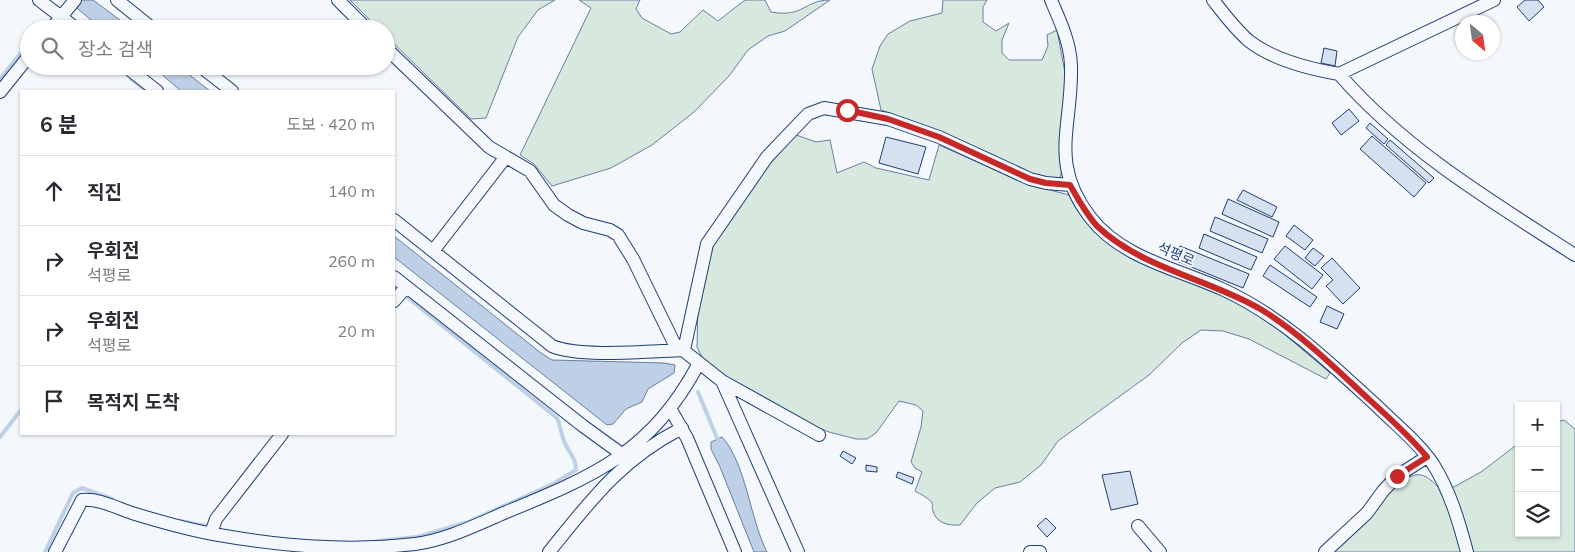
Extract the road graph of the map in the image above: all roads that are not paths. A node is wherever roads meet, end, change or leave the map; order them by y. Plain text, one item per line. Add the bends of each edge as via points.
1 (39, 0) edge
2 (75, 0) edge
3 (117, 0) edge
4 (338, 0) edge
5 (1051, 0) edge
6 (1213, 0) edge
7 (1494, 0) edge
8 (62, 16) junction
9 (59, 20) edge
10 (67, 20) edge
11 (142, 20) edge
12 (358, 20) edge
13 (395, 57) edge
14 (20, 67) edge
15 (1339, 74) junction
16 (137, 75) edge
17 (212, 75) edge
18 (156, 90) edge
19 (231, 90) edge
20 (0, 92) edge
21 (505, 158) junction
22 (1070, 185) junction
23 (395, 221) edge
24 (433, 251) junction
25 (1575, 255) edge
26 (395, 278) edge
27 (406, 287) junction
28 (395, 300) edge
29 (684, 350) junction
30 (699, 363) junction
31 (722, 381) junction
32 (671, 410) junction
33 (682, 428) junction
34 (281, 435) edge
35 (819, 435) dead end
36 (623, 455) junction
37 (1427, 457) junction
38 (1138, 526) dead end
39 (211, 534) junction
40 (55, 552) edge
41 (549, 552) edge
42 (735, 552) edge
43 (798, 552) edge
44 (1030, 552) edge
45 (1040, 552) edge
46 (1160, 552) edge
47 (1325, 552) edge
48 (1467, 552) edge

1 - 8 street
2 - 8 street
3 - 11 street
4 - 12 street
5 - 22 street, 석평로 via 1067,42 1071,64 1065,144
6 - 15 street via 1249,41 1270,54
7 - 15 street
8 - 9 street
8 - 10 street
13 - 21 street via 469,130
14 - 20 street
15 - 25 street via 1442,167
16 - 18 street
17 - 19 street
21 - 24 street
21 - 29 street via 530,171 554,205 568,215 618,235 633,259 668,334
22 - 29 street via 1030,179 939,137 888,119 824,108 808,114 767,158 707,244
22 - 37 street, 석평로 via 1091,218 1118,242 1164,266 1242,298 1303,339
23 - 24 street
24 - 29 street via 562,351
26 - 27 street
27 - 28 street
27 - 36 street
29 - 30 street
30 - 31 street
30 - 32 street
31 - 35 street
31 - 43 street
32 - 33 street
32 - 36 street
33 - 41 street via 636,457 605,483
33 - 42 street
34 - 39 street via 216,519
36 - 39 street via 556,492 452,535 418,544 306,548
37 - 47 street via 1397,476 1382,490 1367,514
37 - 48 street, 석평로 via 1453,505
38 - 46 street
39 - 40 street via 90,499 82,500 76,507
44 - 45 street

